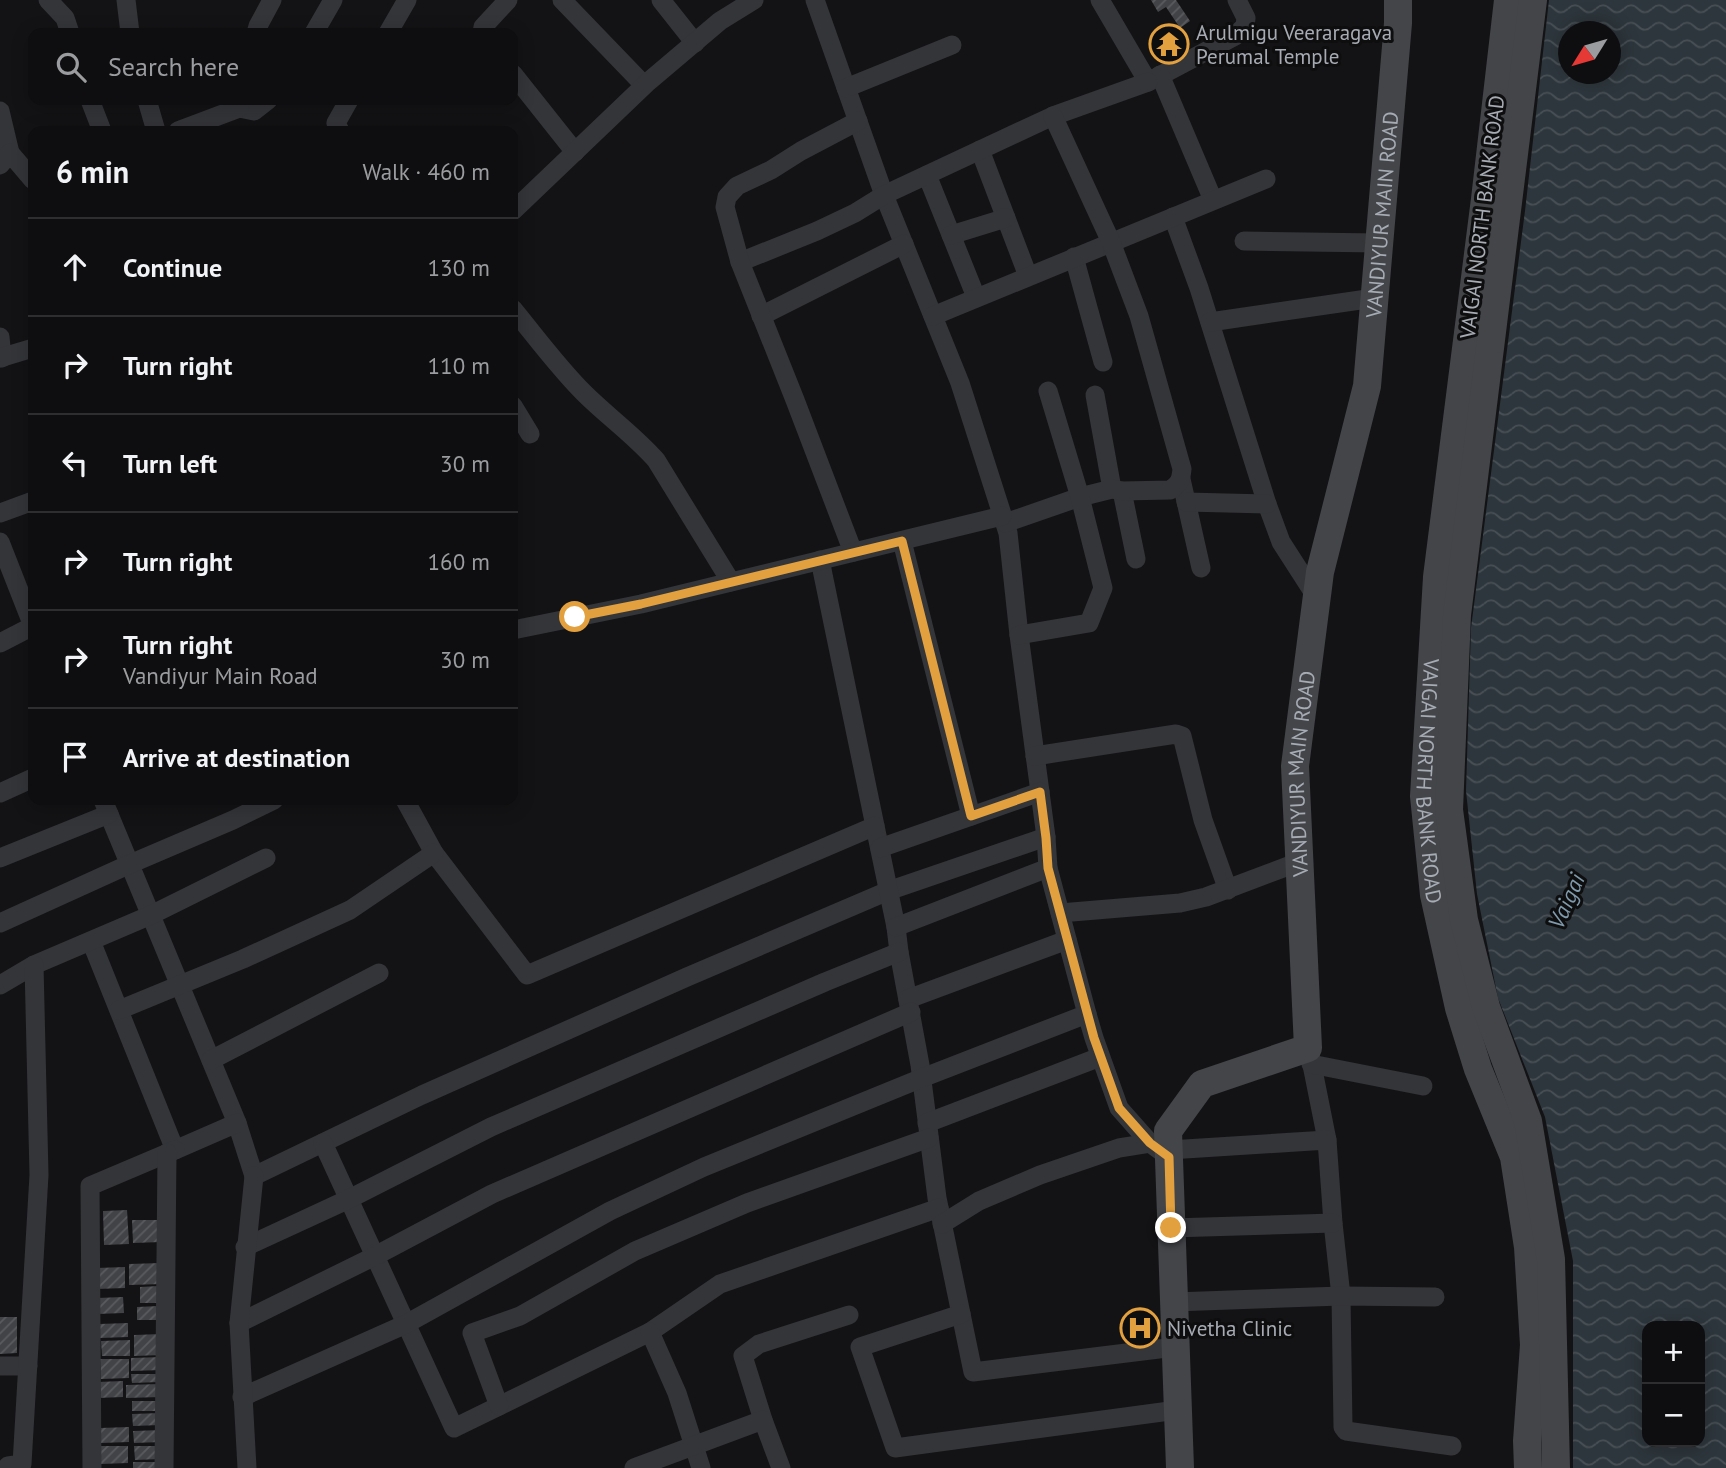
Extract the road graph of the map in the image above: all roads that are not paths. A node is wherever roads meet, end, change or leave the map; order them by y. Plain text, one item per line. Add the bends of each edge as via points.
1 (48, 0) edge
2 (126, 0) edge
3 (272, 0) edge
4 (333, 0) edge
5 (407, 0) edge
6 (508, 0) edge
7 (562, 0) edge
8 (661, 0) edge
9 (754, 0) edge
10 (815, 0) edge
11 (1100, 0) edge
12 (1237, 0) edge
13 (1398, 0) edge
14 (1508, 0) edge
15 (1533, 0) edge
16 (68, 28) edge
17 (129, 28) edge
18 (258, 28) edge
19 (317, 28) edge
20 (391, 28) edge
21 (483, 28) edge
22 (695, 43) junction
23 (952, 45) dead end
24 (1154, 79) junction
25 (518, 80) edge
26 (644, 86) junction
27 (846, 88) junction
28 (92, 105) edge
29 (148, 105) edge
30 (238, 105) edge
31 (242, 105) edge
32 (262, 105) edge
33 (346, 105) edge
34 (0, 111) edge
35 (1053, 116) junction
36 (858, 121) junction
37 (100, 126) edge
38 (155, 126) edge
39 (189, 126) edge
40 (337, 126) edge
41 (979, 150) junction
42 (575, 152) junction
43 (5, 159) edge
44 (927, 175) junction
45 (28, 176) edge
46 (1266, 179) dead end
47 (884, 195) junction
48 (1213, 200) junction
49 (518, 206) edge
50 (1174, 217) junction
51 (1006, 218) junction
52 (951, 235) junction
53 (1244, 241) dead end
54 (1111, 242) junction
55 (1379, 243) junction
56 (904, 244) junction
57 (1074, 257) junction
58 (740, 262) junction
59 (1028, 276) junction
60 (976, 297) junction
61 (1374, 298) junction
62 (518, 315) edge
63 (761, 316) junction
64 (933, 316) junction
65 (1210, 322) junction
66 (0, 337) edge
67 (28, 350) edge
68 (1, 358) edge
69 (1103, 362) dead end
70 (1048, 391) dead end
71 (1095, 395) dead end
72 (518, 414) edge
73 (530, 434) dead end
74 (1181, 479) junction
75 (1117, 490) junction
76 (1080, 497) junction
77 (1186, 502) junction
78 (28, 503) edge
79 (1267, 504) junction
80 (0, 513) edge
81 (1003, 519) junction
82 (902, 541) junction
83 (0, 542) edge
84 (853, 552) junction
85 (1136, 559) dead end
86 (820, 560) junction
87 (1201, 568) dead end
88 (731, 582) junction
89 (1317, 598) junction
90 (28, 613) edge
91 (28, 629) edge
92 (518, 629) edge
93 (1018, 635) junction
94 (0, 643) edge
95 (1035, 756) junction
96 (28, 780) edge
97 (1040, 792) junction
98 (0, 793) edge
99 (264, 805) edge
100 (408, 805) edge
101 (106, 807) edge
102 (971, 816) junction
103 (875, 826) junction
104 (1046, 838) junction
105 (880, 848) junction
106 (434, 853) junction
107 (0, 858) edge
108 (266, 858) dead end
109 (1299, 862) junction
110 (130, 864) junction
111 (1048, 868) junction
112 (1228, 890) junction
113 (888, 891) junction
114 (1060, 913) junction
115 (151, 915) junction
116 (0, 923) edge
117 (896, 927) junction
118 (1067, 940) junction
119 (91, 941) junction
120 (900, 952) junction
121 (34, 965) junction
122 (379, 972) dead end
123 (180, 984) junction
124 (0, 985) edge
125 (909, 1005) junction
126 (119, 1010) junction
127 (1087, 1014) junction
128 (1310, 1056) junction
129 (1100, 1057) junction
130 (211, 1060) junction
131 (922, 1078) junction
132 (1423, 1086) dead end
133 (237, 1123) junction
134 (928, 1131) junction
135 (1327, 1140) junction
136 (323, 1143) junction
137 (1162, 1150) junction
138 (171, 1152) junction
139 (254, 1176) junction
140 (349, 1199) junction
141 (940, 1216) junction
142 (1333, 1223) junction
143 (1171, 1228) junction
144 (245, 1247) junction
145 (375, 1256) junction
146 (1341, 1296) junction
147 (1435, 1297) dead end
148 (1174, 1302) junction
149 (961, 1314) junction
150 (849, 1315) dead end
151 (239, 1323) junction
152 (406, 1324) junction
153 (650, 1332) junction
154 (1175, 1347) junction
155 (0, 1366) edge
156 (28, 1366) junction
157 (243, 1398) junction
158 (499, 1406) junction
159 (1177, 1410) junction
160 (763, 1420) junction
161 (695, 1445) junction
162 (1452, 1446) dead end
163 (1186, 1467) edge
164 (8, 1468) edge
165 (92, 1468) edge
166 (164, 1468) edge
167 (247, 1468) edge
168 (634, 1468) edge
169 (701, 1468) edge
170 (781, 1468) edge
171 (1528, 1468) edge
172 (1556, 1468) edge

1 - 16 street
2 - 17 street
3 - 18 street
4 - 19 street
5 - 20 street
6 - 21 street
7 - 26 street
8 - 22 street
9 - 22 street
10 - 27 street
11 - 24 street
12 - 24 street via 1246,18 1235,36
13 - 55 street, VANDIYUR MAIN ROAD
14 - 171 street, VAIGAI NORTH BANK ROAD via 1437,577 1424,796 1434,895 1457,996 1478,1069 1514,1157 1528,1247 1534,1345
15 - 172 street, VAIGAI NORTH BANK ROAD via 1457,615 1449,810 1464,920 1486,1007 1528,1121 1551,1259
22 - 26 street
23 - 27 street
24 - 35 street
24 - 48 street
25 - 42 street
26 - 42 street
27 - 36 street
28 - 37 street
29 - 38 street
30 - 39 street
31 - 32 street via 254,111
33 - 40 street
34 - 43 street
35 - 41 street
35 - 54 street
36 - 47 street
36 - 58 street via 737,186 727,197 725,207
41 - 44 street
41 - 51 street
42 - 49 street
43 - 45 street
44 - 47 street
44 - 52 street
46 - 48 street
47 - 56 street
47 - 58 street via 817,231
48 - 50 street
50 - 54 street
50 - 65 street
51 - 52 street
51 - 59 street
52 - 60 street
53 - 55 street
54 - 57 street
54 - 74 street via 1139,316
55 - 61 street, VANDIYUR MAIN ROAD
56 - 63 street
56 - 64 street
57 - 59 street
57 - 69 street
58 - 63 street
59 - 60 street
60 - 64 street
61 - 65 street
61 - 89 street, VANDIYUR MAIN ROAD via 1367,386
62 - 88 street via 564,372 656,460
63 - 84 street
64 - 81 street via 960,383
65 - 79 street
66 - 68 street
67 - 68 street
70 - 76 street
71 - 75 street
72 - 73 street
74 - 75 street via 1170,489
74 - 77 street
75 - 76 street
75 - 85 street
76 - 81 street
76 - 93 street via 1103,589 1089,623
77 - 79 street
77 - 87 street
78 - 80 street
79 - 89 street via 1281,542
81 - 82 street
81 - 93 street
82 - 84 street
82 - 102 street
83 - 90 street
84 - 86 street
86 - 88 street
86 - 103 street
88 - 92 street
89 - 109 street, VANDIYUR MAIN ROAD via 1295,766
91 - 94 street
93 - 95 street
95 - 97 street
95 - 112 street via 1182,736 1203,820
96 - 98 street
97 - 102 street
97 - 104 street
99 - 110 street
100 - 106 street
101 - 107 street
101 - 110 street
102 - 105 street
103 - 105 street
103 - 106 street via 527,975
104 - 111 street
104 - 113 street
105 - 113 street
106 - 123 street via 350,910
108 - 115 street
109 - 112 street
109 - 128 street, VANDIYUR MAIN ROAD
110 - 115 street
110 - 116 street
111 - 114 street
111 - 117 street
112 - 114 street via 1180,903
113 - 117 street
113 - 136 street via 422,1095
114 - 118 street
115 - 119 street
115 - 123 street
117 - 120 street
118 - 125 street
118 - 127 street
119 - 121 street
119 - 126 street
120 - 125 street
120 - 140 street via 491,1127
121 - 124 street
121 - 156 street via 39,1175
122 - 130 street
123 - 126 street
123 - 130 street
125 - 131 street
125 - 145 street via 492,1194
126 - 138 street
127 - 129 street
127 - 131 street
128 - 132 street
128 - 135 street
128 - 137 street via 1202,1084 1168,1131
129 - 134 street
129 - 137 street via 1119,1108
130 - 133 street
131 - 134 street
131 - 152 street via 704,1167 610,1211
133 - 138 street
133 - 139 street
134 - 141 street
134 - 158 street via 635,1251 520,1316 472,1333
135 - 137 street
135 - 142 street
136 - 139 street
136 - 140 street
137 - 141 street via 1119,1148
137 - 143 street
138 - 165 street via 90,1186
138 - 166 street
139 - 144 street
140 - 144 street
140 - 145 street
141 - 149 street
141 - 153 street via 720,1284
142 - 143 street
142 - 146 street
143 - 148 street
144 - 151 street
145 - 151 street
145 - 152 street
146 - 147 street
146 - 148 street
146 - 162 street via 1343,1427
148 - 154 street
149 - 154 street via 973,1372
149 - 159 street via 860,1347 895,1448
150 - 160 street via 759,1344 743,1356
151 - 157 street
152 - 157 street
152 - 158 street via 454,1428
153 - 158 street
153 - 161 street
154 - 159 street
155 - 156 street
156 - 164 street via 22,1464
157 - 167 street
159 - 163 street
160 - 161 street
160 - 170 street
161 - 168 street
161 - 169 street

